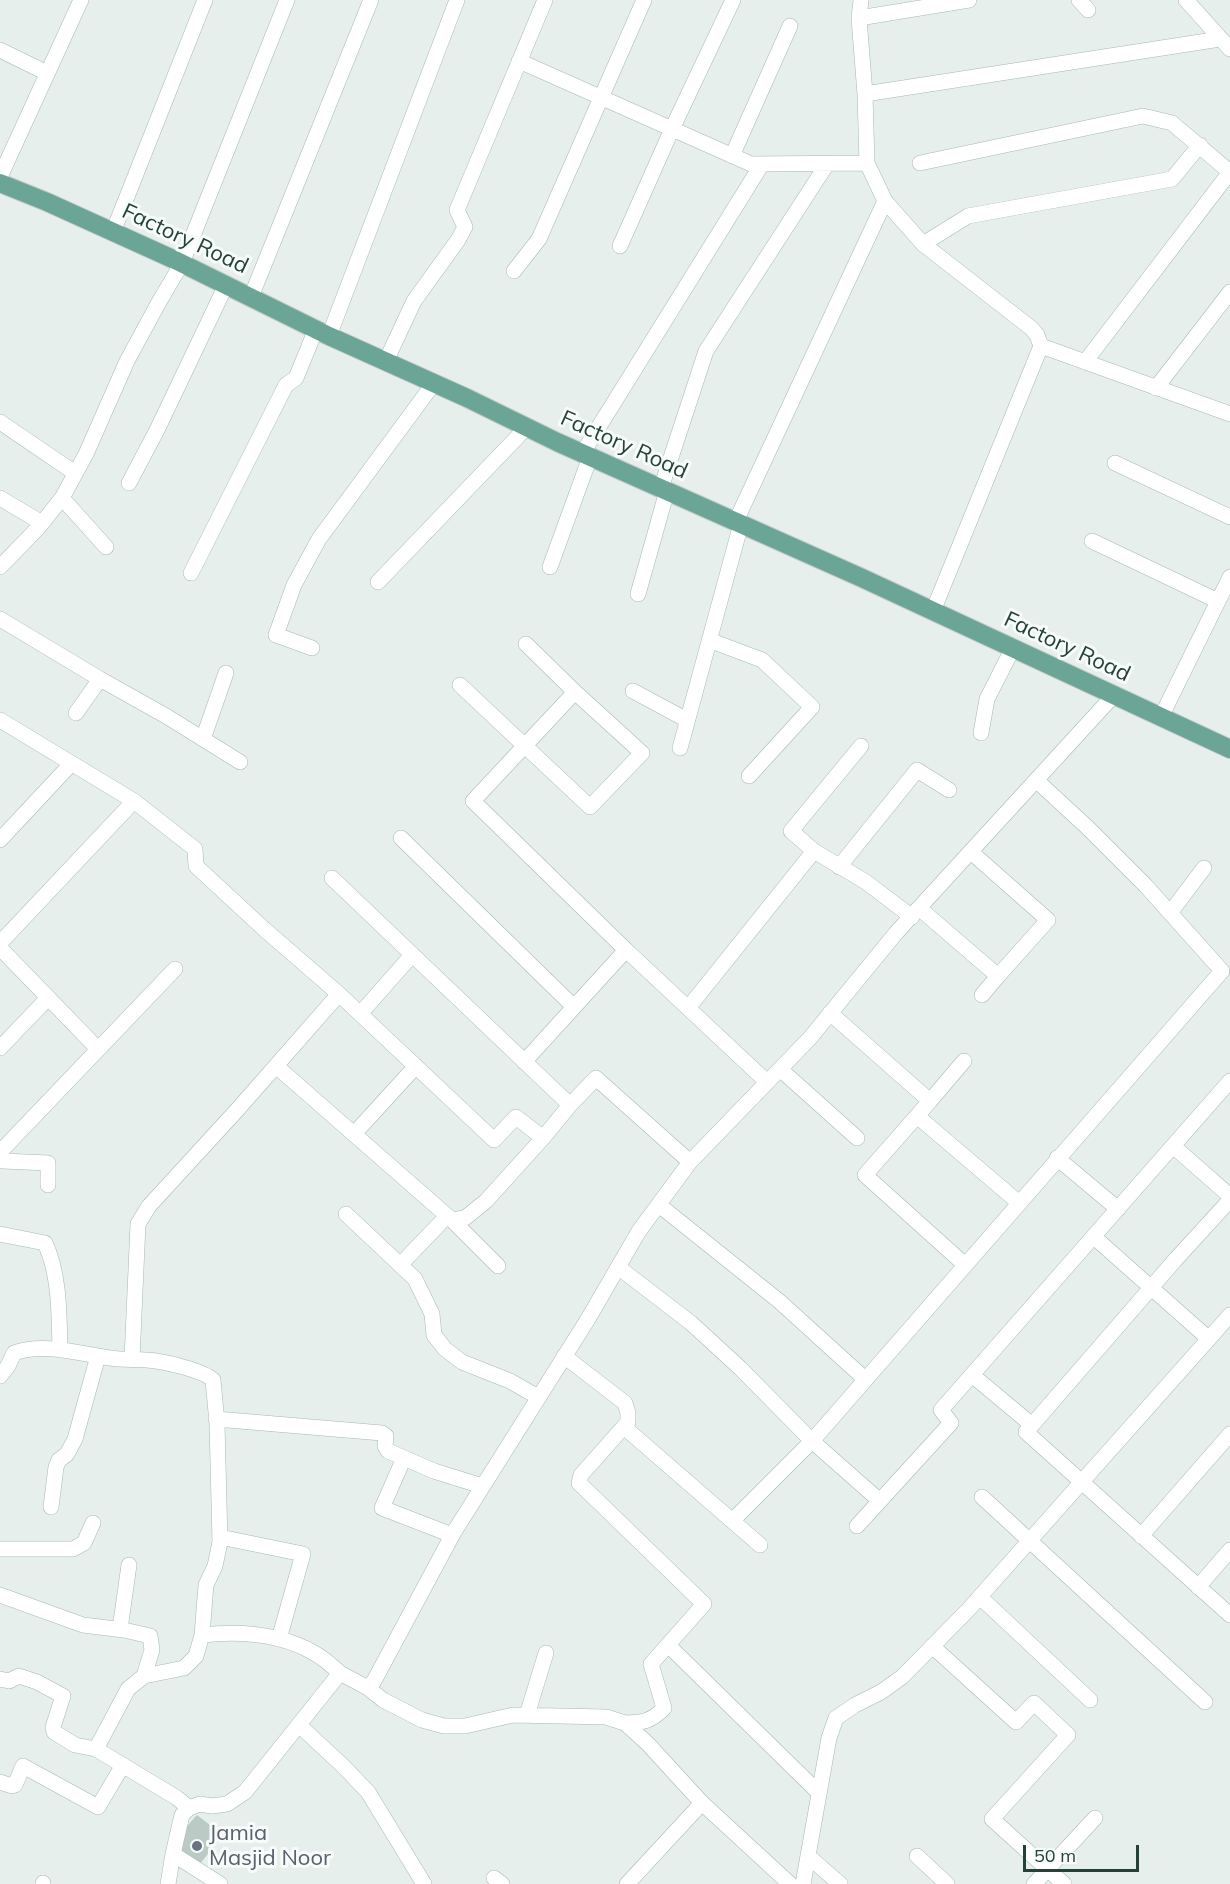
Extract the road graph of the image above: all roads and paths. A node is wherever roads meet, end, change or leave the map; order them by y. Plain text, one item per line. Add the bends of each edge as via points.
1 (81, 0) edge
2 (205, 0) edge
3 (287, 0) edge
4 (371, 0) edge
5 (457, 0) edge
6 (544, 0) edge
7 (644, 0) edge
8 (734, 0) edge
9 (861, 0) edge
10 (969, 0) edge
11 (1186, 0) edge
12 (859, 18) junction
13 (790, 26) dead end
14 (1225, 44) edge
15 (0, 50) edge
16 (519, 61) junction
17 (47, 73) junction
18 (865, 94) junction
19 (600, 97) junction
20 (672, 129) junction
21 (1200, 145) junction
22 (732, 156) junction
23 (867, 163) junction
24 (920, 163) dead end
25 (762, 164) junction
26 (827, 164) junction
27 (1230, 172) edge
28 (0, 177) edge
29 (0, 183) edge
30 (885, 201) junction
31 (113, 232) junction
32 (923, 244) junction
33 (620, 246) dead end
34 (182, 263) junction
35 (514, 271) dead end
36 (226, 285) junction
37 (1230, 292) edge
38 (251, 297) junction
39 (323, 333) junction
40 (1041, 346) junction
41 (386, 361) junction
42 (1085, 362) junction
43 (434, 383) junction
44 (1156, 388) junction
45 (1230, 414) edge
46 (0, 422) edge
47 (527, 427) junction
48 (586, 455) junction
49 (1115, 463) dead end
50 (75, 473) junction
51 (129, 483) dead end
52 (664, 490) junction
53 (0, 498) edge
54 (62, 498) junction
55 (1230, 518) edge
56 (738, 523) junction
57 (42, 524) junction
58 (1092, 541) dead end
59 (106, 548) dead end
60 (0, 567) edge
61 (550, 567) dead end
62 (191, 573) dead end
63 (1230, 577) edge
64 (378, 582) dead end
65 (638, 594) dead end
66 (1218, 601) junction
67 (933, 611) junction
68 (0, 619) edge
69 (710, 640) junction
70 (526, 644) dead end
71 (312, 648) dead end
72 (1013, 648) junction
73 (226, 673) dead end
74 (100, 679) junction
75 (460, 685) dead end
76 (633, 691) dead end
77 (575, 692) junction
78 (1114, 695) junction
79 (76, 713) dead end
80 (1161, 717) junction
81 (0, 720) edge
82 (687, 720) junction
83 (981, 733) dead end
84 (203, 739) junction
85 (1228, 744) edge
86 (525, 746) junction
87 (861, 746) dead end
88 (680, 748) dead end
89 (240, 762) dead end
90 (71, 764) junction
91 (749, 776) dead end
92 (1036, 780) junction
93 (949, 790) dead end
94 (135, 801) junction
95 (401, 838) dead end
96 (0, 840) edge
97 (814, 851) junction
98 (971, 852) junction
99 (839, 867) junction
100 (1204, 868) dead end
101 (332, 878) dead end
102 (915, 912) junction
103 (1170, 913) junction
104 (0, 943) edge
105 (0, 948) edge
106 (626, 950) junction
107 (412, 955) junction
108 (175, 969) dead end
109 (1226, 975) edge
110 (998, 976) junction
111 (339, 994) junction
112 (982, 995) dead end
113 (48, 998) junction
114 (574, 1006) junction
115 (688, 1008) junction
116 (830, 1013) junction
117 (360, 1014) junction
118 (0, 1048) edge
119 (98, 1049) junction
120 (964, 1061) dead end
121 (524, 1062) junction
122 (276, 1066) junction
123 (416, 1066) junction
124 (780, 1069) junction
125 (767, 1082) junction
126 (1227, 1090) edge
127 (930, 1101) junction
128 (570, 1105) junction
129 (916, 1116) junction
130 (354, 1134) junction
131 (543, 1138) junction
132 (857, 1138) dead end
133 (1173, 1146) junction
134 (0, 1152) edge
135 (0, 1158) edge
136 (1057, 1158) junction
137 (690, 1162) junction
138 (48, 1185) dead end
139 (1230, 1198) edge
140 (1018, 1202) junction
141 (659, 1204) junction
142 (1118, 1209) junction
143 (346, 1214) dead end
144 (450, 1218) junction
145 (0, 1234) edge
146 (1094, 1237) junction
147 (964, 1264) junction
148 (400, 1266) junction
149 (498, 1266) dead end
150 (618, 1267) junction
151 (1150, 1288) junction
152 (1230, 1315) edge
153 (1209, 1339) junction
154 (60, 1350) junction
155 (98, 1356) junction
156 (564, 1356) junction
157 (132, 1359) junction
158 (972, 1374) junction
159 (0, 1376) edge
160 (865, 1379) junction
161 (538, 1397) junction
162 (216, 1419) junction
163 (1032, 1425) junction
164 (624, 1427) junction
165 (1230, 1434) edge
166 (812, 1441) junction
167 (404, 1458) junction
168 (1081, 1483) junction
169 (482, 1486) junction
170 (982, 1497) dead end
171 (880, 1501) junction
172 (51, 1507) dead end
173 (732, 1521) junction
174 (93, 1522) dead end
175 (857, 1526) dead end
176 (452, 1534) junction
177 (1141, 1536) junction
178 (220, 1537) junction
179 (1030, 1540) junction
180 (760, 1545) dead end
181 (0, 1549) edge
182 (1230, 1550) edge
183 (129, 1565) dead end
184 (1198, 1587) junction
185 (0, 1595) edge
186 (980, 1597) junction
187 (1230, 1615) edge
188 (120, 1629) junction
189 (202, 1635) junction
190 (279, 1639) junction
191 (668, 1645) junction
192 (932, 1646) junction
193 (546, 1653) dead end
194 (340, 1673) junction
195 (144, 1676) junction
196 (0, 1678) edge
197 (368, 1688) junction
198 (1090, 1700) dead end
199 (1205, 1702) dead end
200 (527, 1715) junction
201 (625, 1723) junction
202 (299, 1725) junction
203 (96, 1749) junction
204 (123, 1766) junction
205 (0, 1782) edge
206 (819, 1793) junction
207 (702, 1803) junction
208 (189, 1808) junction
209 (1095, 1818) dead end
210 (172, 1854) junction
211 (808, 1856) junction
212 (916, 1856) dead end
213 (1048, 1869) junction
214 (168, 1884) edge
215 (220, 1884) edge
216 (424, 1884) edge
217 (627, 1884) edge
218 (790, 1884) edge
219 (803, 1884) edge
220 (840, 1884) edge
221 (947, 1884) edge
222 (1034, 1884) edge
223 (1064, 1884) edge

1 - 17 street
2 - 31 street
3 - 34 street
4 - 38 street
5 - 39 street
6 - 16 street
7 - 19 street
8 - 20 street
9 - 12 street
10 - 12 street
11 - 14 street
12 - 18 street
13 - 22 street
14 - 18 street
15 - 17 street
16 - 19 street
16 - 41 street via 457,210 465,227 414,301
17 - 28 street
18 - 23 street
19 - 20 street
19 - 35 street via 539,239
20 - 22 street
20 - 33 street
21 - 24 street via 1172,123 1143,116
21 - 27 street
21 - 32 street via 1172,179 968,216
22 - 25 street
23 - 26 street
23 - 30 street
25 - 26 street
25 - 48 street
26 - 52 street via 706,351
27 - 42 street
29 - 31 main road, Factory Road
30 - 32 street
30 - 56 street
31 - 34 main road, Factory Road
32 - 40 street via 1024,321
34 - 36 main road, Factory Road
34 - 50 street via 128,361
36 - 38 main road, Factory Road
36 - 51 street
37 - 44 street
38 - 39 main road, Factory Road
39 - 41 main road, Factory Road
39 - 62 street via 296,378 286,385
40 - 42 street
40 - 67 street
41 - 43 main road, Factory Road
42 - 44 street
43 - 47 main road, Factory Road
43 - 71 street via 319,539 294,585 276,635
44 - 45 street
46 - 50 street
47 - 48 main road, Factory Road
47 - 64 street
48 - 52 main road, Factory Road
48 - 61 street
49 - 55 street
50 - 54 street
52 - 56 main road, Factory Road
52 - 65 street
53 - 57 street
54 - 57 street
54 - 59 street
56 - 67 main road, Factory Road
56 - 69 street
57 - 60 street
58 - 66 street
63 - 66 street
66 - 80 street
67 - 72 main road, Factory Road
68 - 74 street
69 - 82 street
69 - 91 street via 762,660 812,706
70 - 77 street
72 - 78 main road, Factory Road
72 - 83 street via 987,699
73 - 84 street
74 - 79 street
74 - 84 street
75 - 86 street
76 - 82 street
77 - 86 street
77 - 86 street via 642,753 590,807
78 - 80 main road, Factory Road
78 - 92 street
80 - 85 main road, Factory Road
81 - 90 street
82 - 88 street
84 - 89 street
86 - 106 street via 473,801
87 - 97 street via 791,831
90 - 94 street
90 - 96 street
92 - 98 street
92 - 103 street
93 - 99 street via 917,770
94 - 104 street
94 - 111 street via 195,849 196,866
95 - 114 street
97 - 99 street
97 - 115 street
98 - 102 street
98 - 110 street via 1048,920
99 - 102 street
100 - 103 street
101 - 107 street
102 - 110 street
102 - 116 street
103 - 109 street
105 - 113 street
106 - 114 street
106 - 115 street
107 - 117 street
107 - 121 street
108 - 119 street
109 - 136 street
110 - 112 street
111 - 117 street
111 - 122 street
113 - 118 street
113 - 119 street
114 - 121 street
115 - 125 street
116 - 124 street
116 - 127 street
117 - 123 street
119 - 134 street
120 - 127 street
121 - 128 street
122 - 130 street
122 - 157 street via 149,1206 138,1224
123 - 130 street
123 - 131 street via 494,1140 516,1117
124 - 125 street
124 - 132 street
125 - 137 street
126 - 133 street
127 - 129 street
128 - 131 street
128 - 137 street via 596,1078
129 - 140 street
129 - 147 street via 865,1175
130 - 144 street
131 - 144 street via 486,1201 465,1218
133 - 139 street
133 - 142 street
135 - 138 street via 48,1163
136 - 140 street
136 - 142 street
137 - 141 street
139 - 151 street
140 - 147 street
141 - 150 street
141 - 160 street via 779,1300
142 - 146 street
143 - 148 street
144 - 148 street
144 - 149 street
145 - 154 street via 45,1243 56,1285
146 - 151 street
146 - 158 street
147 - 160 street
148 - 161 street via 415,1279 432,1314 434,1335 445,1349 462,1362
150 - 156 street
150 - 166 street via 699,1331
151 - 153 street
151 - 163 street
152 - 153 street
153 - 168 street
154 - 155 street
154 - 159 street via 25,1349 14,1353
155 - 157 street
155 - 172 street via 75,1439 56,1467
156 - 161 street
156 - 164 street via 625,1403 628,1422
157 - 162 street via 208,1374 213,1380
158 - 163 street
158 - 171 street via 941,1410 951,1423
160 - 166 street
161 - 169 street
162 - 167 street via 382,1433 388,1451
162 - 178 street
163 - 168 street via 1026,1432
164 - 173 street
164 - 191 street via 581,1475 579,1483 704,1604
165 - 177 street
166 - 171 street
166 - 173 street
167 - 169 street
167 - 176 street via 382,1508
168 - 177 street
168 - 179 street
169 - 176 street
170 - 179 street
171 - 175 street
173 - 180 street
174 - 181 street via 84,1543 73,1549
176 - 197 street
177 - 184 street
178 - 189 street via 215,1566 206,1585
178 - 190 street via 303,1554
179 - 186 street
179 - 199 street
182 - 184 street
183 - 188 street
184 - 187 street
185 - 188 street via 83,1625
186 - 192 street
186 - 198 street
188 - 195 street via 150,1635 152,1650
189 - 190 street via 228,1632
189 - 195 street via 196,1656 184,1668
190 - 194 street via 315,1653
191 - 201 street via 651,1665 664,1708 645,1723
191 - 206 street
192 - 206 street via 902,1677 836,1718 828,1738
192 - 213 street via 1016,1722 1034,1703 1068,1735 992,1819
193 - 200 street
194 - 197 street
194 - 202 street
195 - 203 street via 128,1689
196 - 203 street via 9,1681 19,1676 63,1696 54,1732 75,1745
197 - 200 street via 422,1720 444,1726
200 - 201 street via 606,1717
201 - 207 street
202 - 208 street via 245,1792 228,1804
202 - 216 street via 368,1792
203 - 204 street
204 - 205 street via 98,1807 22,1766 15,1785
204 - 208 street
206 - 211 street
207 - 217 street
207 - 218 street
208 - 210 street via 182,1815
209 - 213 street
210 - 214 street
210 - 215 street
211 - 219 street
211 - 220 street
212 - 221 street
213 - 222 street
213 - 223 street

